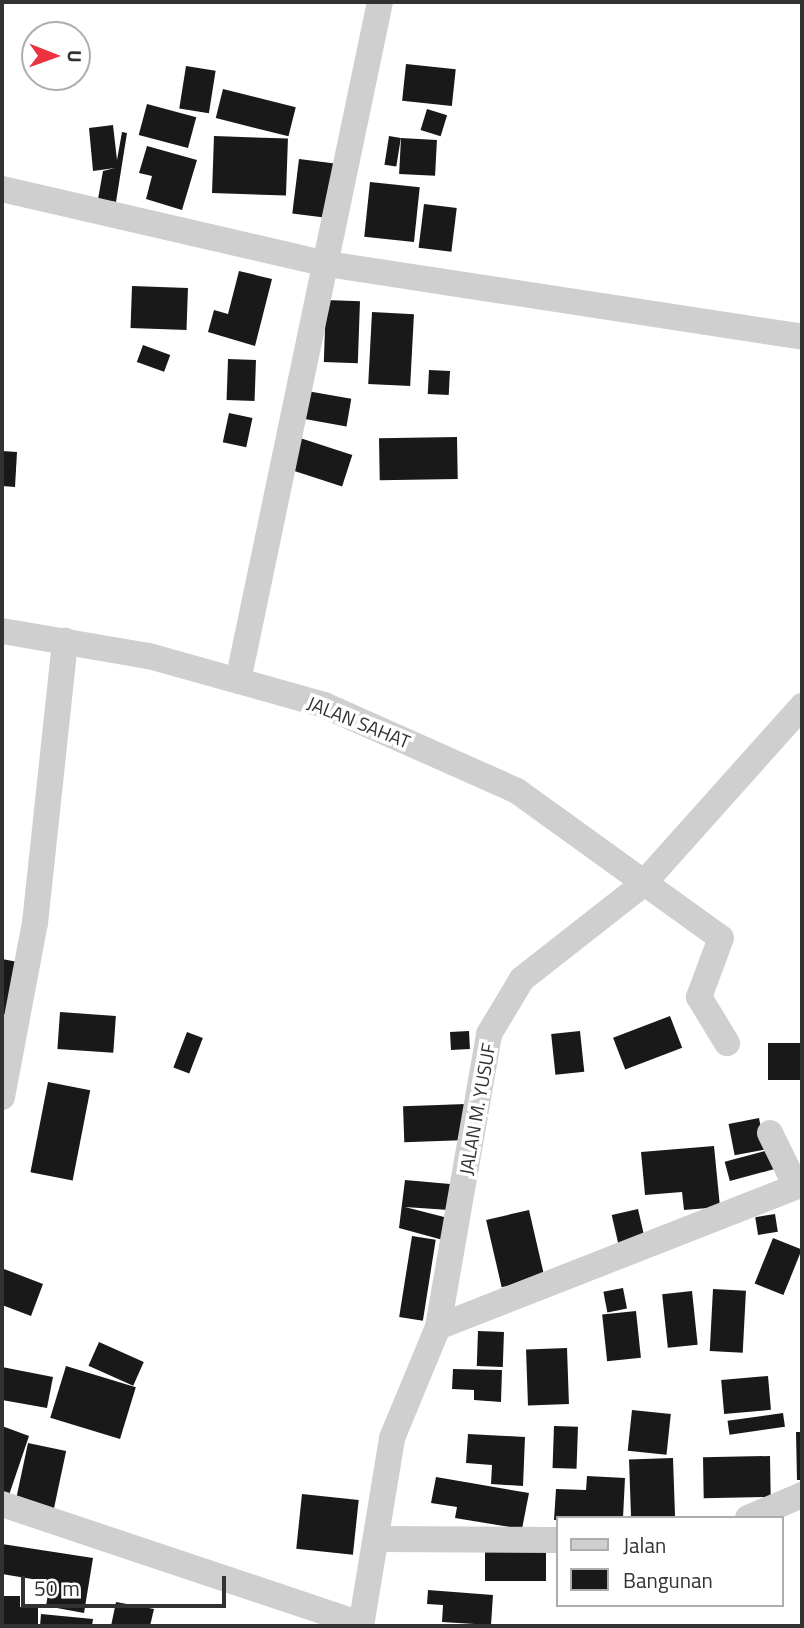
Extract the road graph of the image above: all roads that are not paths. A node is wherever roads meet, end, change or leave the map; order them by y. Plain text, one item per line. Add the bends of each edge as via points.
1 (380, 2) edge
2 (2, 189) edge
3 (327, 264) junction
4 (802, 337) edge
5 (2, 631) edge
6 (65, 641) junction
7 (238, 681) junction
8 (802, 706) edge
9 (643, 884) junction
10 (727, 1043) dead end
11 (2, 1097) edge
12 (771, 1133) dead end
13 (799, 1185) edge
14 (438, 1327) junction
15 (802, 1495) edge
16 (2, 1504) edge
17 (753, 1516) edge
18 (380, 1539) junction
19 (556, 1540) edge
20 (361, 1625) edge

1 - 3 street
2 - 3 street
3 - 4 street
3 - 7 street
5 - 6 street, JALAN SAHAT
6 - 7 street, JALAN SAHAT
6 - 11 street via 36,923
7 - 9 street, JALAN SAHAT via 324,705 517,790
8 - 9 street, JALAN M. YUSUF
9 - 10 street, JALAN SAHAT via 722,938 699,997
9 - 14 street, JALAN M. YUSUF via 548,954 522,979 489,1034
12 - 13 street
13 - 14 street
14 - 18 street, JALAN M. YUSUF via 392,1438
15 - 17 street
16 - 20 street
18 - 19 street
18 - 20 street, JALAN M. YUSUF

